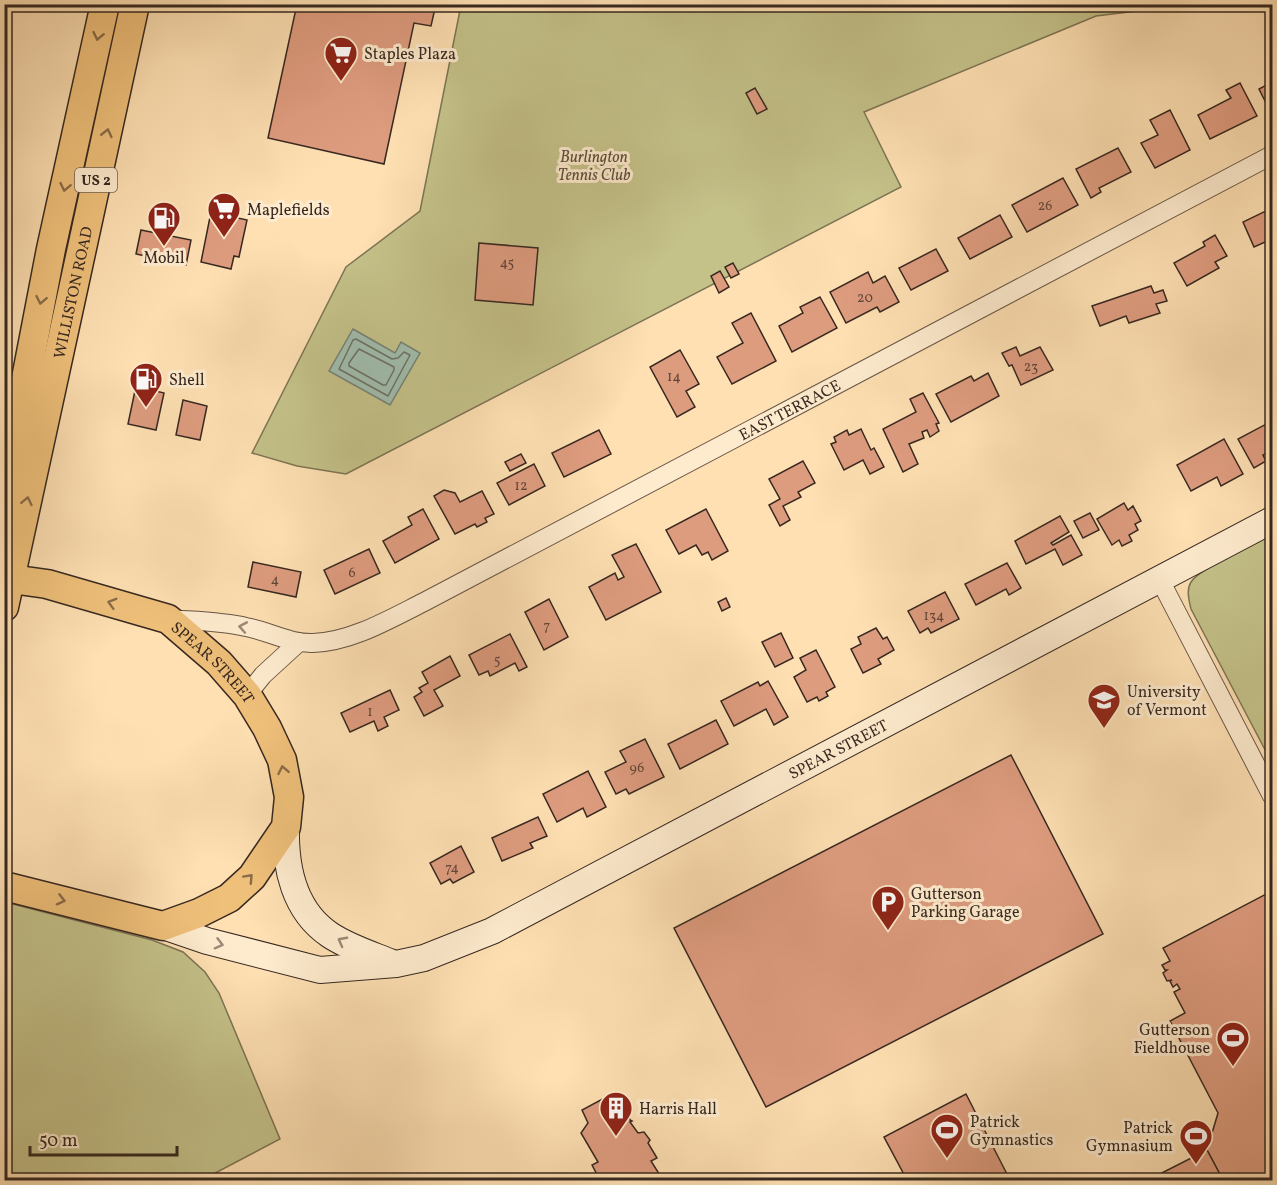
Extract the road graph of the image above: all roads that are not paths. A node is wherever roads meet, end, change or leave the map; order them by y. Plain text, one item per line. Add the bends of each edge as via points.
1 (105, 4) edge
2 (135, 4) edge
3 (1272, 155) edge
4 (8, 458) edge
5 (4, 493) edge
6 (1272, 520) edge
7 (8, 578) edge
8 (1160, 580) junction
9 (4, 607) edge
10 (168, 619) junction
11 (299, 642) junction
12 (246, 695) junction
13 (1272, 796) edge
14 (286, 827) junction
15 (4, 886) edge
16 (163, 926) junction
17 (396, 964) junction

1 -> 4 main road, WILLISTON ROAD / US 2
7 -> 2 main road, WILLISTON ROAD / US 2
3 - 11 street, EAST TERRACE via 405,612 345,637
4 - 5 main road, WILLISTON ROAD / US 2
6 - 8 main road, SPEAR STREET
7 - 9 main road, US 2
10 -> 7 main road, SPEAR STREET via 47,584
8 - 13 street
8 - 17 main road, SPEAR STREET via 492,931 424,958
11 -> 10 street, EAST TERRACE via 246,627
10 - 12 main road, SPEAR STREET via 219,663
11 - 12 street
14 -> 12 main road, SPEAR STREET via 289,797 282,760
16 -> 14 main road, SPEAR STREET via 229,898 252,877
17 -> 14 main road, SPEAR STREET via 329,934 306,911 292,881
15 -> 16 main road, SPEAR STREET
16 -> 17 main road, SPEAR STREET via 320,970

